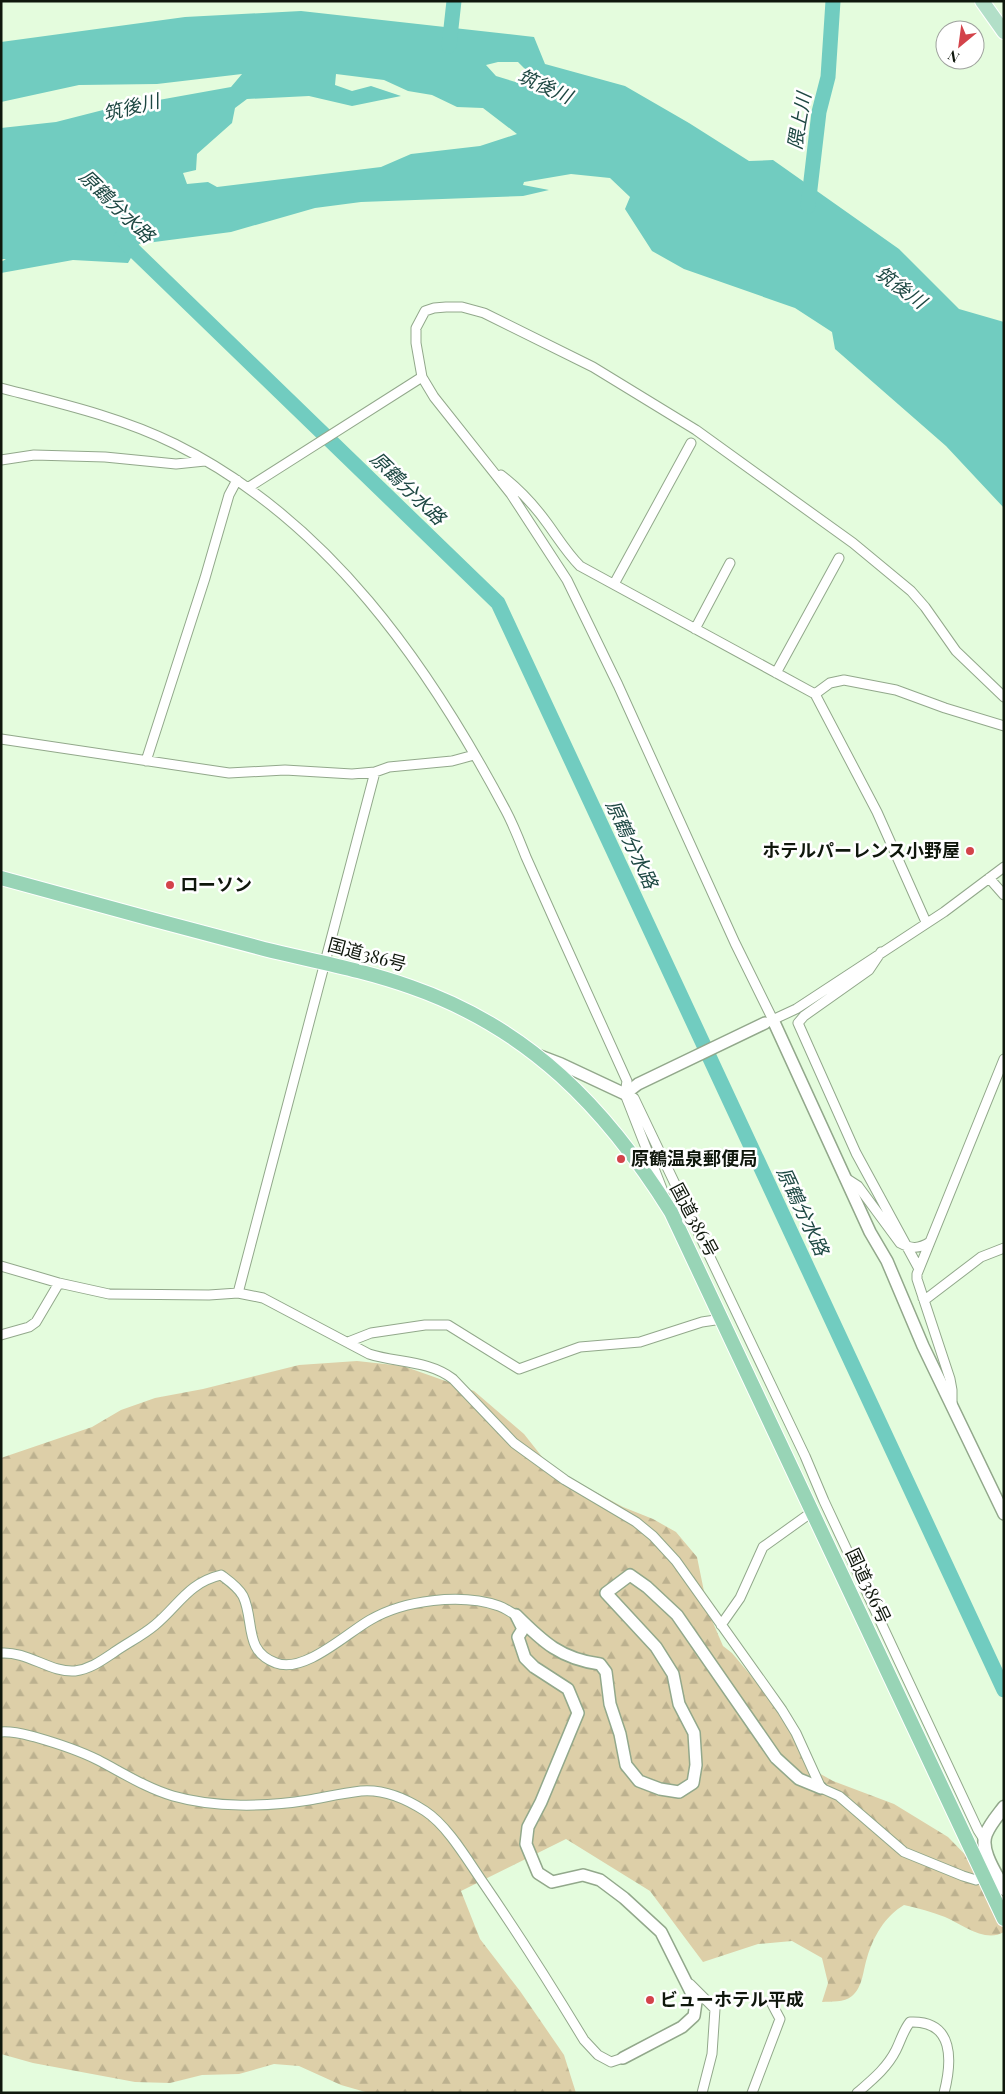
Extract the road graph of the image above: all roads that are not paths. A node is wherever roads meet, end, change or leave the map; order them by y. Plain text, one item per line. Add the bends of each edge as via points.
1 (982, 1) edge
2 (1004, 32) edge
3 (419, 378) junction
4 (1, 388) edge
5 (692, 443) dead end
6 (1, 460) edge
7 (205, 461) junction
8 (493, 469) junction
9 (237, 480) junction
10 (251, 485) junction
11 (839, 558) dead end
12 (730, 563) dead end
13 (614, 584) junction
14 (695, 628) junction
15 (776, 673) junction
16 (814, 694) junction
17 (1004, 697) edge
18 (1004, 726) edge
19 (1, 739) edge
20 (474, 755) junction
21 (146, 761) junction
22 (375, 772) junction
23 (1004, 867) edge
24 (1, 878) edge
25 (989, 878) junction
26 (1004, 896) edge
27 (926, 922) junction
28 (881, 952) junction
29 (325, 964) junction
30 (769, 1022) junction
31 (536, 1054) junction
32 (1004, 1059) edge
33 (625, 1094) junction
34 (844, 1177) junction
35 (671, 1212) junction
36 (930, 1241) junction
37 (909, 1247) junction
38 (1004, 1248) edge
39 (1, 1266) edge
40 (918, 1267) junction
41 (59, 1283) junction
42 (238, 1293) junction
43 (923, 1298) junction
44 (722, 1319) junction
45 (1, 1335) edge
46 (348, 1342) junction
47 (952, 1403) junction
48 (812, 1512) junction
49 (1004, 1514) edge
50 (516, 1615) junction
51 (721, 1625) junction
52 (1, 1653) edge
53 (1, 1732) edge
54 (821, 1788) junction
55 (1004, 1807) edge
56 (986, 1837) junction
57 (985, 1877) junction
58 (1004, 1889) edge
59 (1004, 1918) edge
60 (684, 1979) junction
61 (772, 2004) dead end
62 (623, 2058) joint
63 (702, 2093) edge
64 (752, 2093) edge
65 (857, 2093) edge
66 (944, 2093) edge

1 - 2 main road
3 - 8 street
3 - 10 street
3 - 17 street via 416,328 425,311 446,307 484,313 593,367 696,430 853,543 925,606 956,651
4 - 7 street via 110,418 174,444
5 - 13 street
6 - 7 street via 34,455 176,464
7 - 9 street
8 - 13 street via 527,499 571,558
8 - 30 street via 566,580 618,685
9 - 10 street
9 - 21 street via 229,495
10 - 20 street via 316,544 388,623 437,691
11 - 15 street
12 - 14 street
13 - 14 street
14 - 15 street
15 - 16 street
16 - 18 street via 830,683 844,680 896,690
16 - 27 street via 877,812
19 - 21 street
20 - 22 street
20 - 33 street via 508,813 616,1054 627,1081
21 - 22 street via 228,773 285,770 352,774
22 - 29 street
23 - 25 street
24 - 29 highway, 国道386号
25 - 26 street
25 - 27 street
27 - 28 street
28 - 30 street via 796,1009
28 - 37 street via 869,970 798,1023 856,1153
29 - 31 highway, 国道386号 via 430,994 492,1026
29 - 42 street
30 - 33 street via 638,1084
30 - 34 street
31 - 33 street
31 - 35 highway, 国道386号 via 602,1116 634,1156
32 - 36 street
33 - 35 street
33 - 56 street via 634,1098 673,1178 974,1822
34 - 37 street via 858,1186 896,1239
34 - 47 street
35 - 44 highway, 国道386号
36 - 37 street via 918,1248
36 - 40 street
37 - 40 street
38 - 43 street via 981,1257 926,1300
39 - 41 street
40 - 43 street via 917,1279
41 - 42 street via 110,1294
41 - 45 street via 36,1322
42 - 46 street via 263,1298
43 - 47 street via 950,1379
44 - 46 street via 702,1322 640,1342 580,1347 519,1369 448,1325 371,1332
44 - 48 highway, 国道386号
46 - 51 street via 382,1358 420,1364 453,1379 525,1452 653,1536 676,1561
47 - 49 street
48 - 51 street via 763,1547 740,1598
48 - 57 highway, 国道386号
50 - 52 street via 499,1606 474,1601 419,1602 371,1619 301,1662 276,1664 259,1653 253,1643 242,1594 221,1575 206,1578 147,1631 96,1665 75,1671 62,1670 21,1655
50 - 54 street via 562,1654 600,1664 606,1672 610,1704 626,1765 639,1781 679,1792 692,1783 696,1765 694,1733 679,1704 673,1674 656,1647 606,1593 630,1575 677,1615 776,1758 799,1779
50 - 60 street via 523,1629 518,1637 525,1658 568,1689 578,1713 528,1826 526,1844 538,1873 552,1882 583,1875 600,1880 661,1932
51 - 54 street via 782,1710
53 - 62 street via 11,1731 57,1743 98,1760 144,1786 202,1802 259,1804 363,1791 399,1796 426,1811 464,1856 592,2051 611,2062
54 - 57 street via 839,1796 904,1852 963,1876 976,1880
55 - 56 main road
56 - 58 main road via 988,1858
57 - 59 highway, 国道386号
60 - 62 street via 696,2002 694,2016 682,2027
60 - 63 street via 715,2009 712,2054
61 - 64 street via 780,2019
65 - 66 street via 885,2068 910,2022 920,2022 939,2032 948,2043 950,2072

